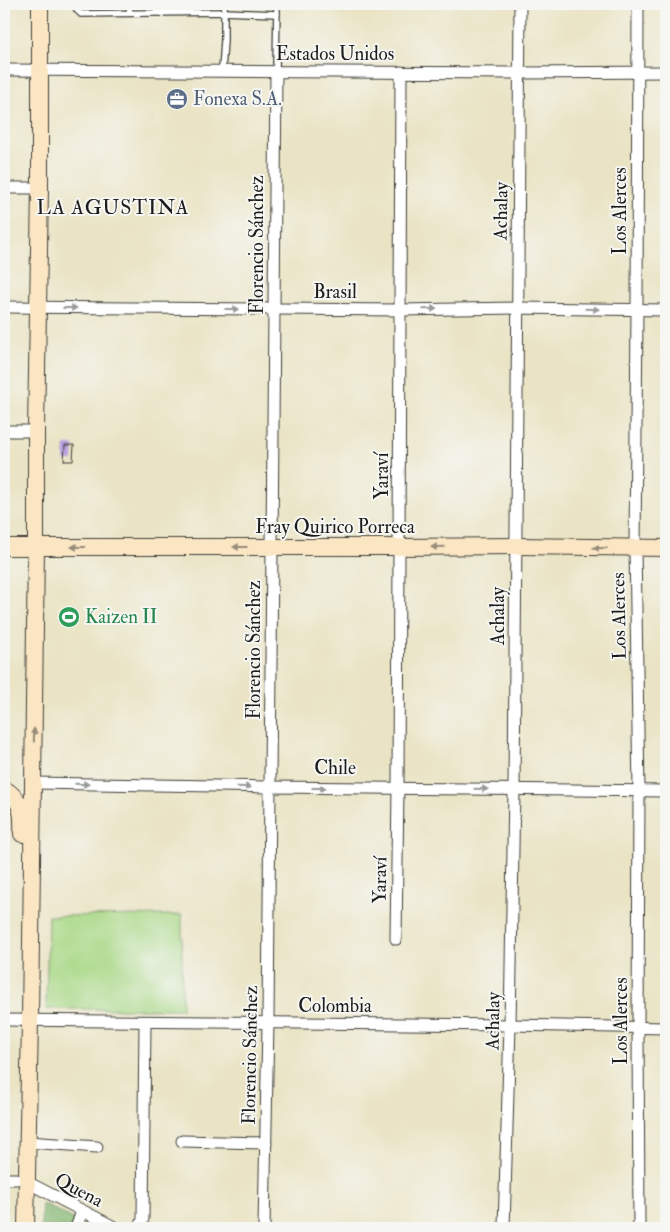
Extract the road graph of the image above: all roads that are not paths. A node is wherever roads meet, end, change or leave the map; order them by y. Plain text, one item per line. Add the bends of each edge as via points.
1 (40, 4) edge
2 (76, 4) edge
3 (129, 4) edge
4 (162, 4) edge
5 (191, 4) edge
6 (224, 4) edge
7 (277, 4) edge
8 (520, 4) edge
9 (638, 4) edge
10 (192, 12) junction
11 (224, 12) junction
12 (130, 13) junction
13 (162, 13) junction
14 (277, 14) junction
15 (4, 70) edge
16 (40, 70) junction
17 (222, 71) junction
18 (276, 72) junction
19 (401, 72) junction
20 (638, 72) junction
21 (666, 72) edge
22 (521, 73) junction
23 (4, 188) edge
24 (40, 188) junction
25 (4, 307) edge
26 (38, 308) junction
27 (518, 308) junction
28 (274, 309) junction
29 (637, 309) junction
30 (400, 310) junction
31 (666, 310) edge
32 (4, 431) edge
33 (36, 431) junction
34 (516, 546) junction
35 (4, 547) edge
36 (36, 547) junction
37 (272, 547) junction
38 (399, 547) junction
39 (635, 548) junction
40 (666, 548) edge
41 (4, 783) edge
42 (33, 783) junction
43 (270, 788) junction
44 (398, 788) junction
45 (4, 789) edge
46 (514, 790) junction
47 (640, 791) junction
48 (666, 791) edge
49 (396, 939) dead end
50 (18, 1020) edge
51 (145, 1022) junction
52 (268, 1023) junction
53 (510, 1025) junction
54 (638, 1027) junction
55 (666, 1028) edge
56 (182, 1141) dead end
57 (28, 1142) junction
58 (266, 1143) junction
59 (97, 1147) dead end
60 (16, 1180) edge
61 (82, 1211) junction
62 (16, 1228) edge
63 (26, 1228) edge
64 (76, 1228) edge
65 (116, 1228) edge
66 (140, 1228) edge
67 (264, 1228) edge
68 (504, 1228) edge
69 (639, 1228) edge

1 - 16 main road
2 - 12 lane via 81,14
3 - 12 lane
4 - 13 lane
5 - 10 lane
6 - 11 lane
7 - 14 lane
8 - 22 street, Achalay
9 - 20 street, Los Alerces
10 - 11 lane
10 - 13 lane
11 - 14 lane
11 - 17 lane
12 - 13 lane
14 - 18 lane
15 - 16 street, Estados Unidos
16 - 17 street, Estados Unidos
16 - 24 main road
17 - 18 street, Estados Unidos
18 - 19 street, Estados Unidos
18 - 28 street, Florencio Sánchez
19 - 22 street, Estados Unidos
19 - 30 street, Yaraví
20 - 21 street, Estados Unidos
20 - 22 street, Estados Unidos
20 - 29 street, Los Alerces
22 - 27 street, Achalay
23 - 24 street
24 - 26 main road
25 - 26 street, Brasil
26 -> 28 street, Brasil
26 - 33 main road
27 -> 29 street, Brasil
30 -> 27 street, Brasil
27 - 34 street, Achalay
28 - 30 street, Brasil
28 - 37 street, Florencio Sánchez
29 - 31 street, Brasil
29 - 39 street, Los Alerces
30 - 38 street, Yaraví
32 - 33 street
33 - 36 main road
34 -> 38 main road, Fray Quirico Porreca
39 -> 34 main road, Fray Quirico Porreca
34 - 46 street, Achalay
35 - 36 main road, Fray Quirico Porreca
37 -> 36 main road, Fray Quirico Porreca
42 -> 36 main road
37 - 38 main road, Fray Quirico Porreca
37 - 43 street, Florencio Sánchez
38 - 44 street, Yaraví
39 - 40 main road, Fray Quirico Porreca
39 - 47 street, Los Alerces
41 - 42 main road, Chile
42 -> 43 street, Chile
42 - 50 main road
43 -> 44 street, Chile
43 - 52 street, Florencio Sánchez
44 -> 46 street, Chile
44 - 49 street, Yaraví
45 - 50 main road via 20,803 22,821
46 - 47 street, Chile
46 - 53 street, Achalay
47 - 48 street, Chile
47 - 54 street, Los Alerces
50 - 51 street, Colombia
50 - 57 main road
50 - 60 main road
51 - 52 street, Colombia
51 - 66 street via 143,1219
52 - 53 street, Colombia
52 - 58 street, Florencio Sánchez
53 - 54 street, Colombia
53 - 68 street, Achalay
54 - 55 street, Colombia
54 - 69 street, Los Alerces
56 - 58 street
57 - 59 street
57 - 60 main road
58 - 67 street, Florencio Sánchez
60 - 61 street, Quena
60 - 62 main road
60 - 63 main road
61 - 64 street
61 - 65 street, Quena

